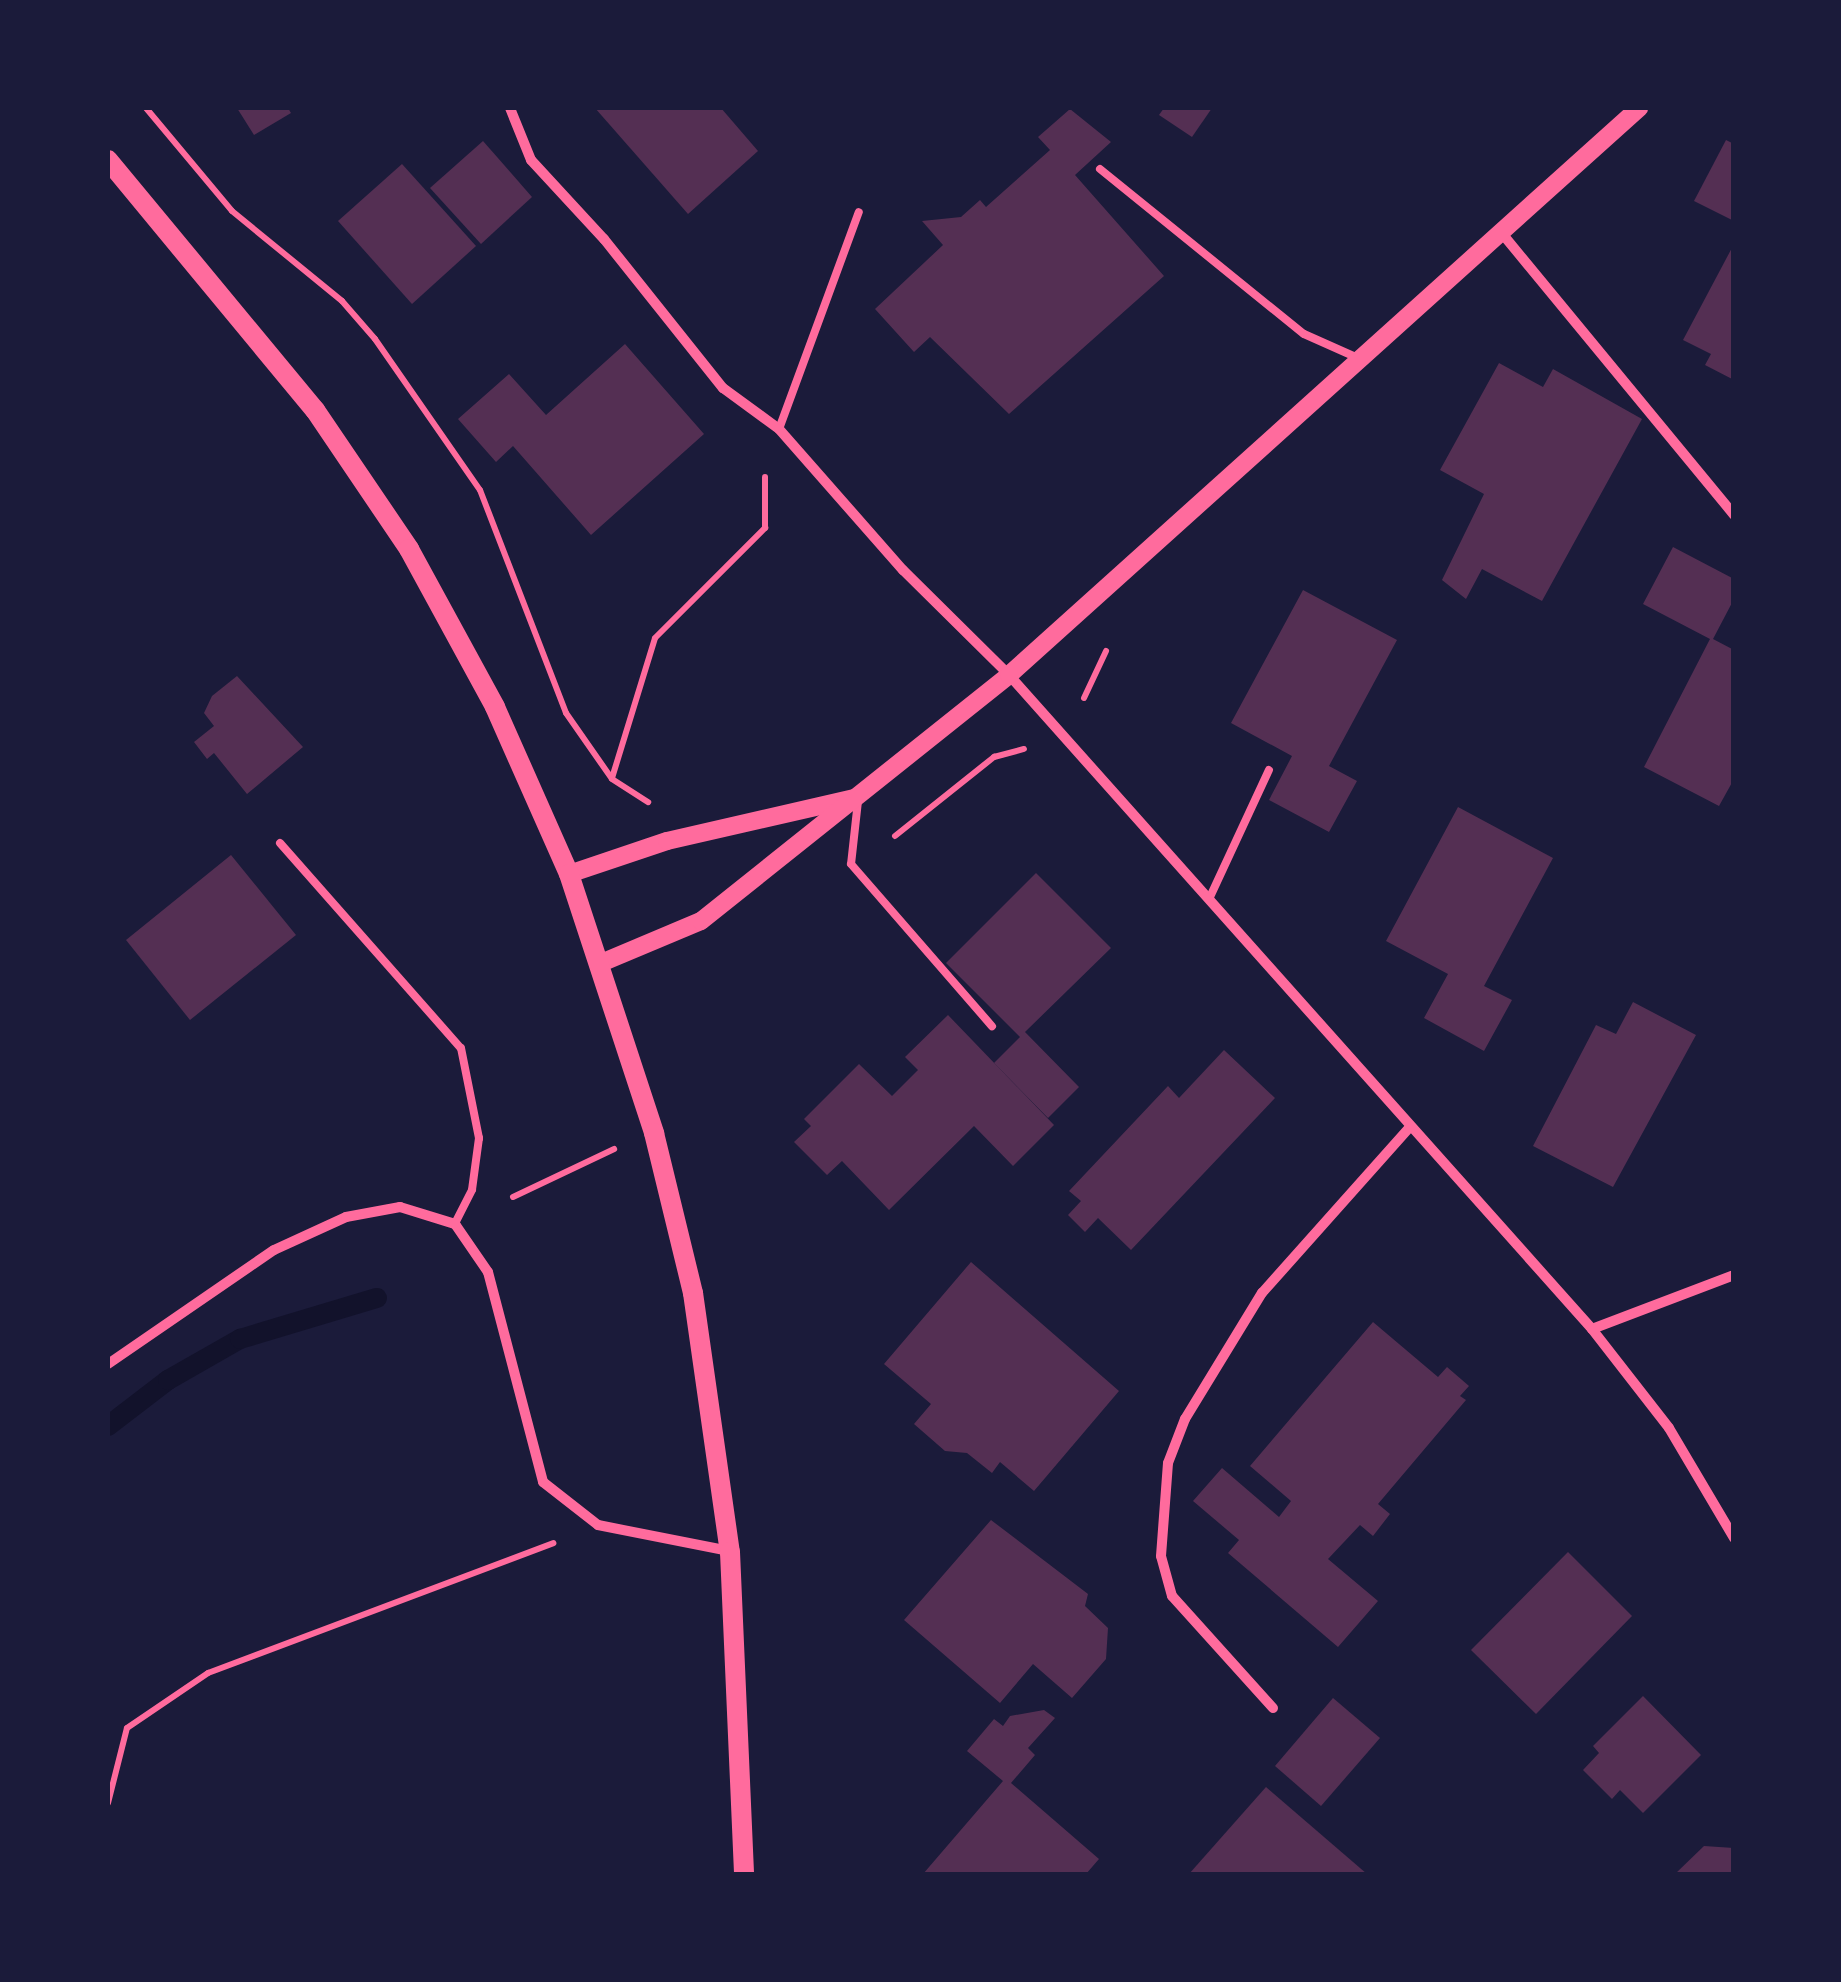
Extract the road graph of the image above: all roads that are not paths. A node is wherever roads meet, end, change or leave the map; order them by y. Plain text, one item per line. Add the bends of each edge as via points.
1 (510, 108) edge
2 (1639, 108) edge
3 (108, 160) edge
4 (1100, 168) dead end
5 (859, 212) dead end
6 (1499, 230) junction
7 (1358, 358) junction
8 (779, 430) junction
9 (1734, 516) edge
10 (1009, 675) junction
11 (1269, 770) dead end
12 (859, 796) junction
13 (280, 843) dead end
14 (568, 874) junction
15 (1210, 897) junction
16 (601, 963) junction
17 (992, 1026) dead end
18 (1408, 1128) junction
19 (455, 1224) junction
20 (1734, 1274) edge
21 (1592, 1329) junction
22 (108, 1364) edge
23 (1734, 1538) edge
24 (730, 1552) junction
25 (1274, 1708) dead end
26 (744, 1874) edge

1 - 8 street via 531,160 723,388
2 - 6 street
3 - 14 main road via 315,410 408,549 495,707
4 - 7 lane via 1304,334
5 - 8 lane
6 - 7 street
6 - 9 street
7 - 10 street
8 - 10 street via 903,570
10 - 12 street
10 - 15 street
11 - 15 lane
12 - 14 street via 668,841
12 - 16 street via 701,921
12 - 17 lane via 851,864
13 - 19 lane via 461,1048 479,1138 472,1190
14 - 16 main road
15 - 18 street
16 - 24 main road via 694,1293
18 - 21 street
18 - 25 street via 1262,1293 1185,1420 1168,1463 1161,1556 1172,1596
19 - 22 street via 400,1207 346,1217 274,1250
19 - 24 street via 488,1272 543,1482 598,1525
20 - 21 street
21 - 23 street via 1669,1428
24 - 26 main road

